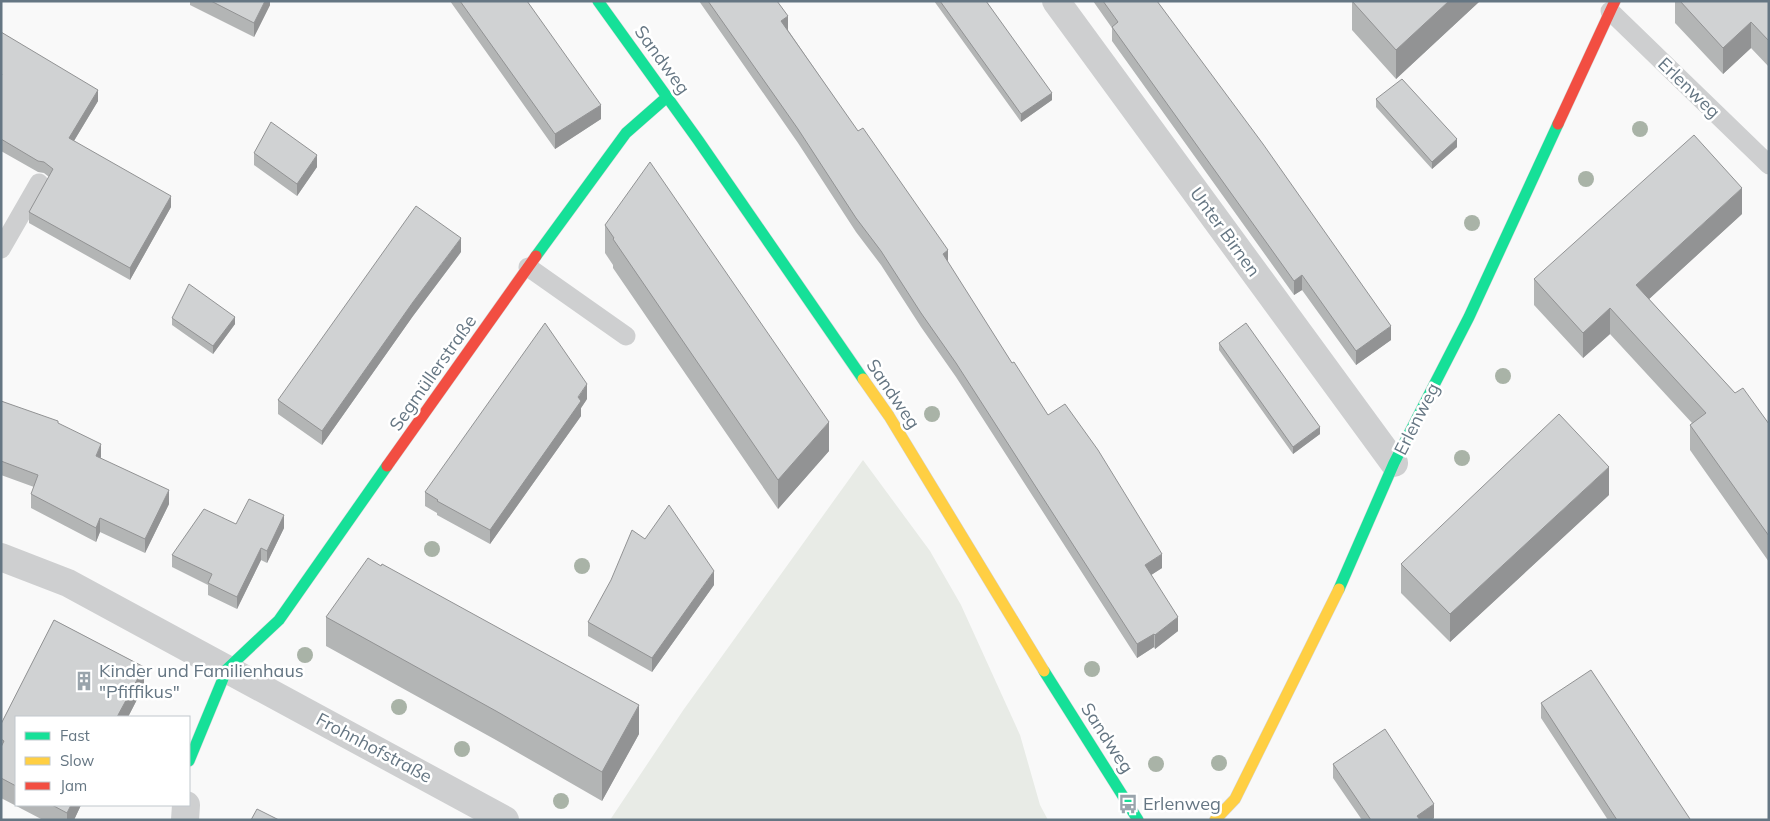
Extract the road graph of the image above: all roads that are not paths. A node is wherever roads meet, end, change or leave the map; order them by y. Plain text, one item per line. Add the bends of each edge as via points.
1 (598, 1) edge
2 (1056, 1) edge
3 (1612, 6) edge
4 (668, 97) junction
5 (1769, 165) edge
6 (39, 183) dead end
7 (1, 249) edge
8 (528, 267) junction
9 (626, 336) dead end
10 (1394, 463) junction
11 (1, 556) edge
12 (226, 669) junction
13 (190, 759) edge
14 (186, 806) edge
15 (185, 820) edge
16 (505, 820) edge
17 (1138, 820) edge
18 (1214, 820) edge

1 - 4 street, Sandweg
2 - 10 street, Unter Birnen
3 - 5 lane, Erlenweg
3 - 10 street, Erlenweg via 1469,317
4 - 8 street, Segmüllerstraße via 626,133
4 - 17 street, Sandweg via 888,416
6 - 7 lane
8 - 9 lane
8 - 12 street, Segmüllerstraße via 279,620
10 - 18 street, Erlenweg via 1331,607 1235,799
11 - 12 street, Frohnhofstraße via 68,583
12 - 13 street
12 - 16 street, Frohnhofstraße
14 - 15 street

